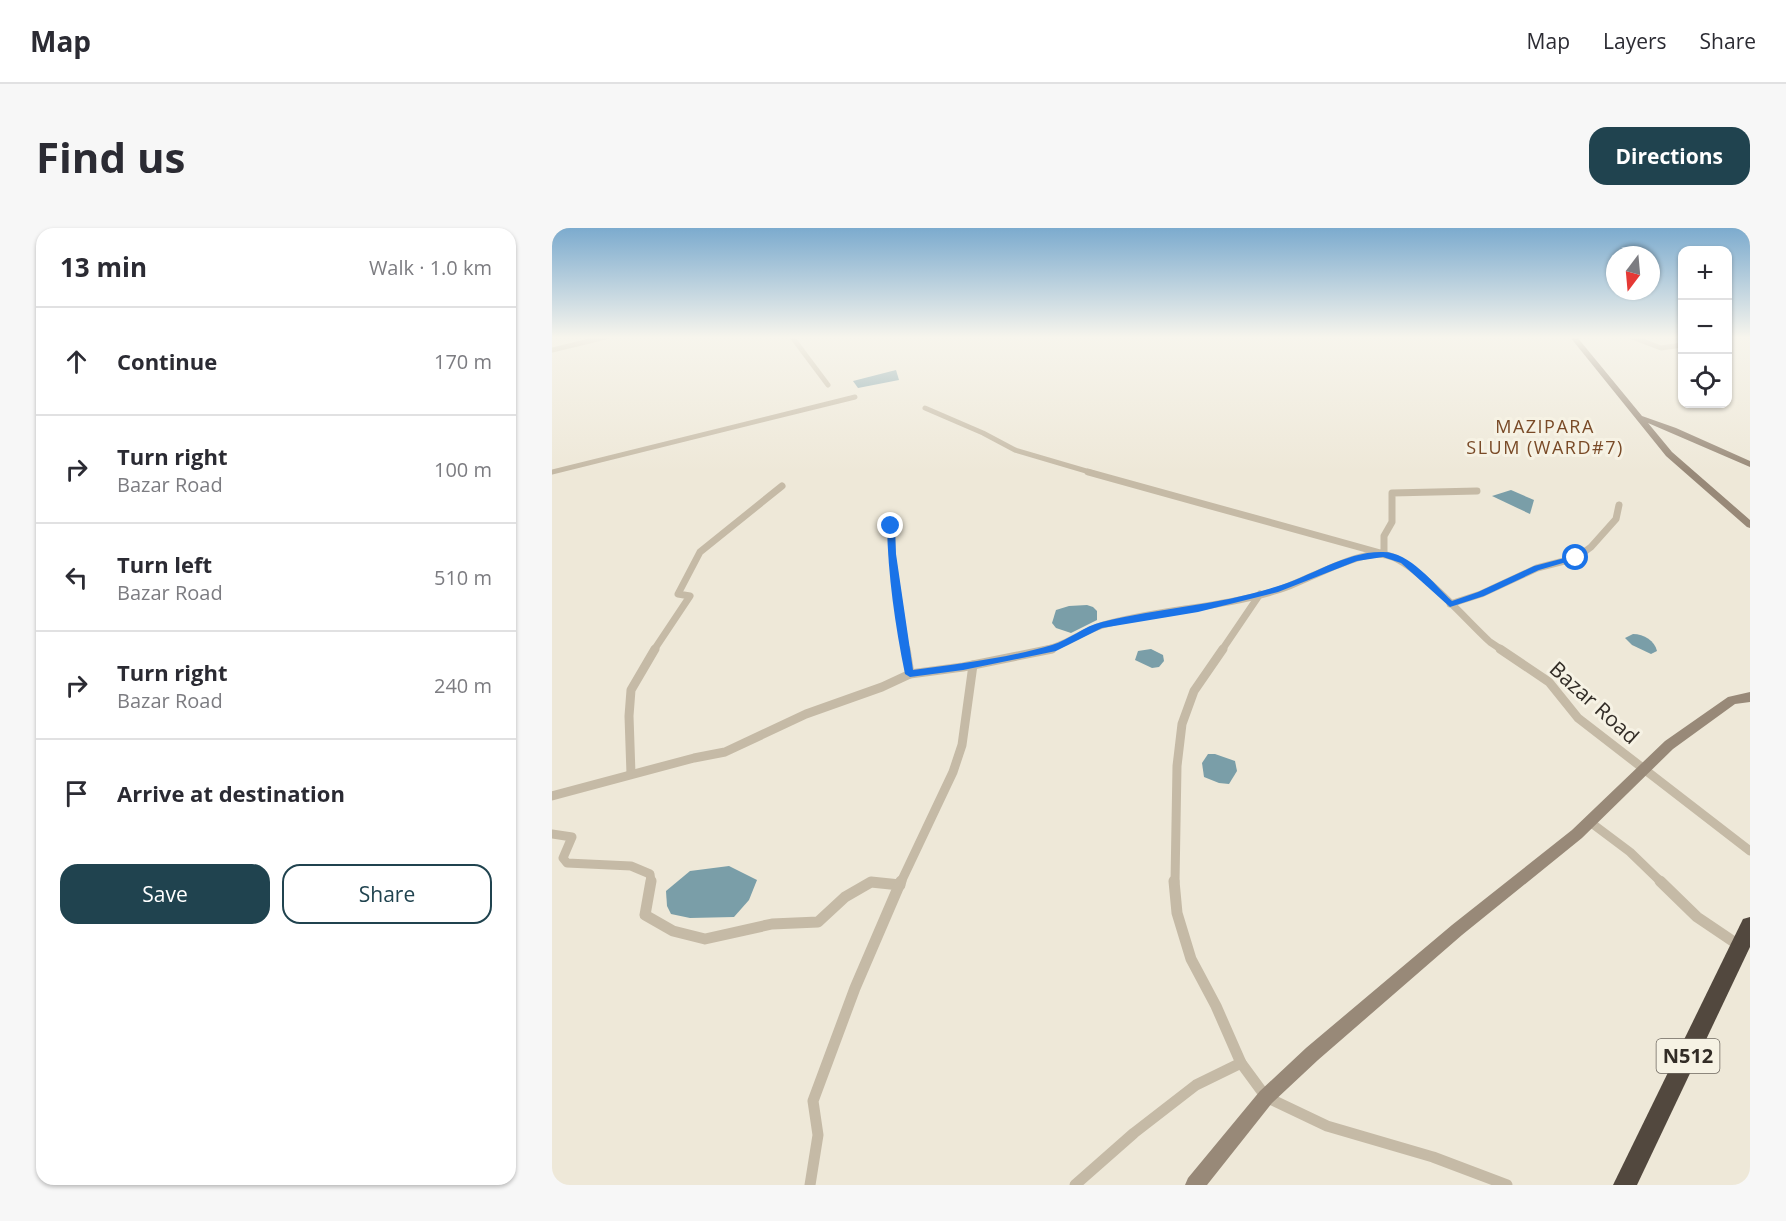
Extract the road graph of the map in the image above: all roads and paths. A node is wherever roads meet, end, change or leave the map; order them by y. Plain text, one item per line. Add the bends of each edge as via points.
1 (825, 382) edge
2 (1609, 382) edge
3 (828, 385) dead end
4 (855, 397) dead end
5 (925, 408) dead end
6 (1637, 417) junction
7 (1750, 464) edge
8 (552, 472) edge
9 (782, 486) dead end
10 (1477, 491) dead end
11 (1619, 506) dead end
12 (1750, 525) edge
13 (891, 526) dead end
14 (1384, 554) junction
15 (1260, 594) junction
16 (1450, 604) junction
17 (973, 664) junction
18 (910, 674) junction
19 (1750, 697) edge
20 (1643, 770) junction
21 (631, 774) junction
22 (556, 795) edge
23 (552, 801) edge
24 (1590, 822) junction
25 (552, 834) edge
26 (1750, 851) edge
27 (900, 885) junction
28 (1747, 932) edge
29 (1241, 1063) junction
30 (1266, 1097) junction
31 (1630, 1183) edge
32 (810, 1185) edge
33 (1075, 1185) edge
34 (1195, 1185) edge
35 (1507, 1185) edge

1 - 3 street
2 - 6 street
4 - 8 street
5 - 14 street via 1015,450
6 - 7 street
6 - 12 street via 1669,454
9 - 21 street via 700,552 691,569 678,594 690,596 631,690
10 - 14 street via 1392,493 1392,522 1384,536
11 - 16 street via 1616,519 1576,558 1536,568
13 - 18 street
14 - 15 street via 1355,559
14 - 16 street, Bazar Road via 1404,561
15 - 17 street via 1100,626 1056,648
15 - 29 street via 1194,691 1182,724 1174,837 1177,913 1191,959
16 - 20 street, Bazar Road via 1498,648 1549,682 1578,718
17 - 18 street
17 - 27 street via 962,744 953,772
18 - 21 street via 806,714 725,752
19 - 20 street via 1732,700 1669,745
20 - 24 street
20 - 26 street, Bazar Road
21 - 22 street
22 - 23 street
24 - 28 street via 1630,852 1697,916
24 - 30 street via 1312,1054
25 - 27 street via 572,837 563,858 567,863 631,866 650,874 645,915 653,923 695,939 772,924 818,922 845,897 871,882
27 - 32 street via 855,988 813,1101 818,1135
28 - 31 highway, N512
29 - 30 street
29 - 33 street via 1196,1085
30 - 34 street
30 - 35 street via 1327,1126 1433,1157

